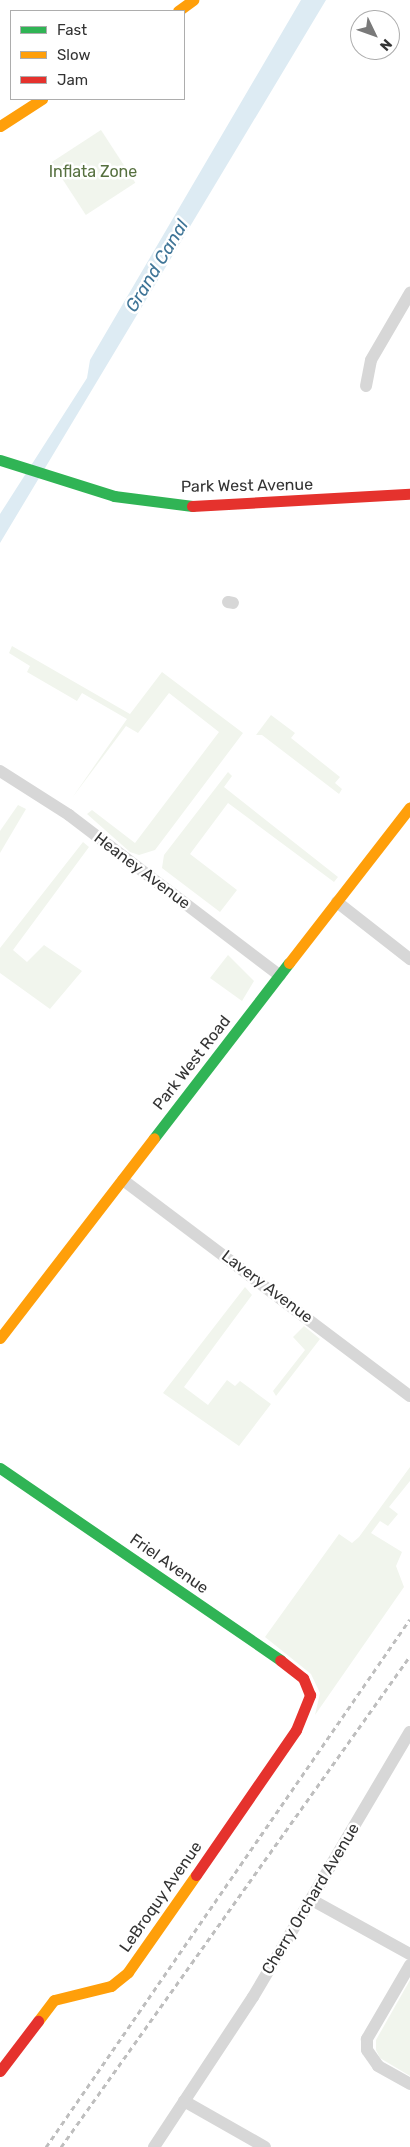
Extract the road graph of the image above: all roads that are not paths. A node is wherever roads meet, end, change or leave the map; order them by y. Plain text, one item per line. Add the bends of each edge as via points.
1 (193, 0) edge
2 (179, 10) edge
3 (40, 100) edge
4 (0, 126) edge
5 (410, 293) edge
6 (366, 386) dead end
7 (0, 460) edge
8 (410, 494) edge
9 (0, 771) edge
10 (410, 807) edge
11 (337, 902) junction
12 (410, 959) edge
13 (280, 976) junction
14 (122, 1180) junction
15 (0, 1338) edge
16 (410, 1396) edge
17 (0, 1468) edge
18 (310, 1695) joint
19 (410, 1732) edge
20 (312, 1900) junction
21 (410, 1954) edge
22 (410, 1965) edge
23 (0, 2071) edge
24 (410, 2084) edge
25 (184, 2101) junction
26 (154, 2147) edge
27 (265, 2147) edge

1 - 2 street
3 - 4 street
5 - 6 street via 371,360
7 - 8 street, Park West Avenue via 60,482 114,496 192,506
9 - 13 street, Heaney Avenue via 69,815
10 - 11 street, Park West Road
11 - 12 street
11 - 13 street, Park West Road
13 - 14 street, Park West Road
14 - 15 street, Park West Road
14 - 16 street, Lavery Avenue
17 - 18 street, Friel Avenue via 291,1668 303,1678
18 - 23 street, LeBroquy Avenue via 296,1730 128,1972 111,1986 54,2000
19 - 20 street, Cherry Orchard Avenue
20 - 21 street
20 - 25 street, Cherry Orchard Avenue
22 - 24 street via 367,2040 367,2050 378,2066
25 - 26 street, Cherry Orchard Avenue
25 - 27 street

